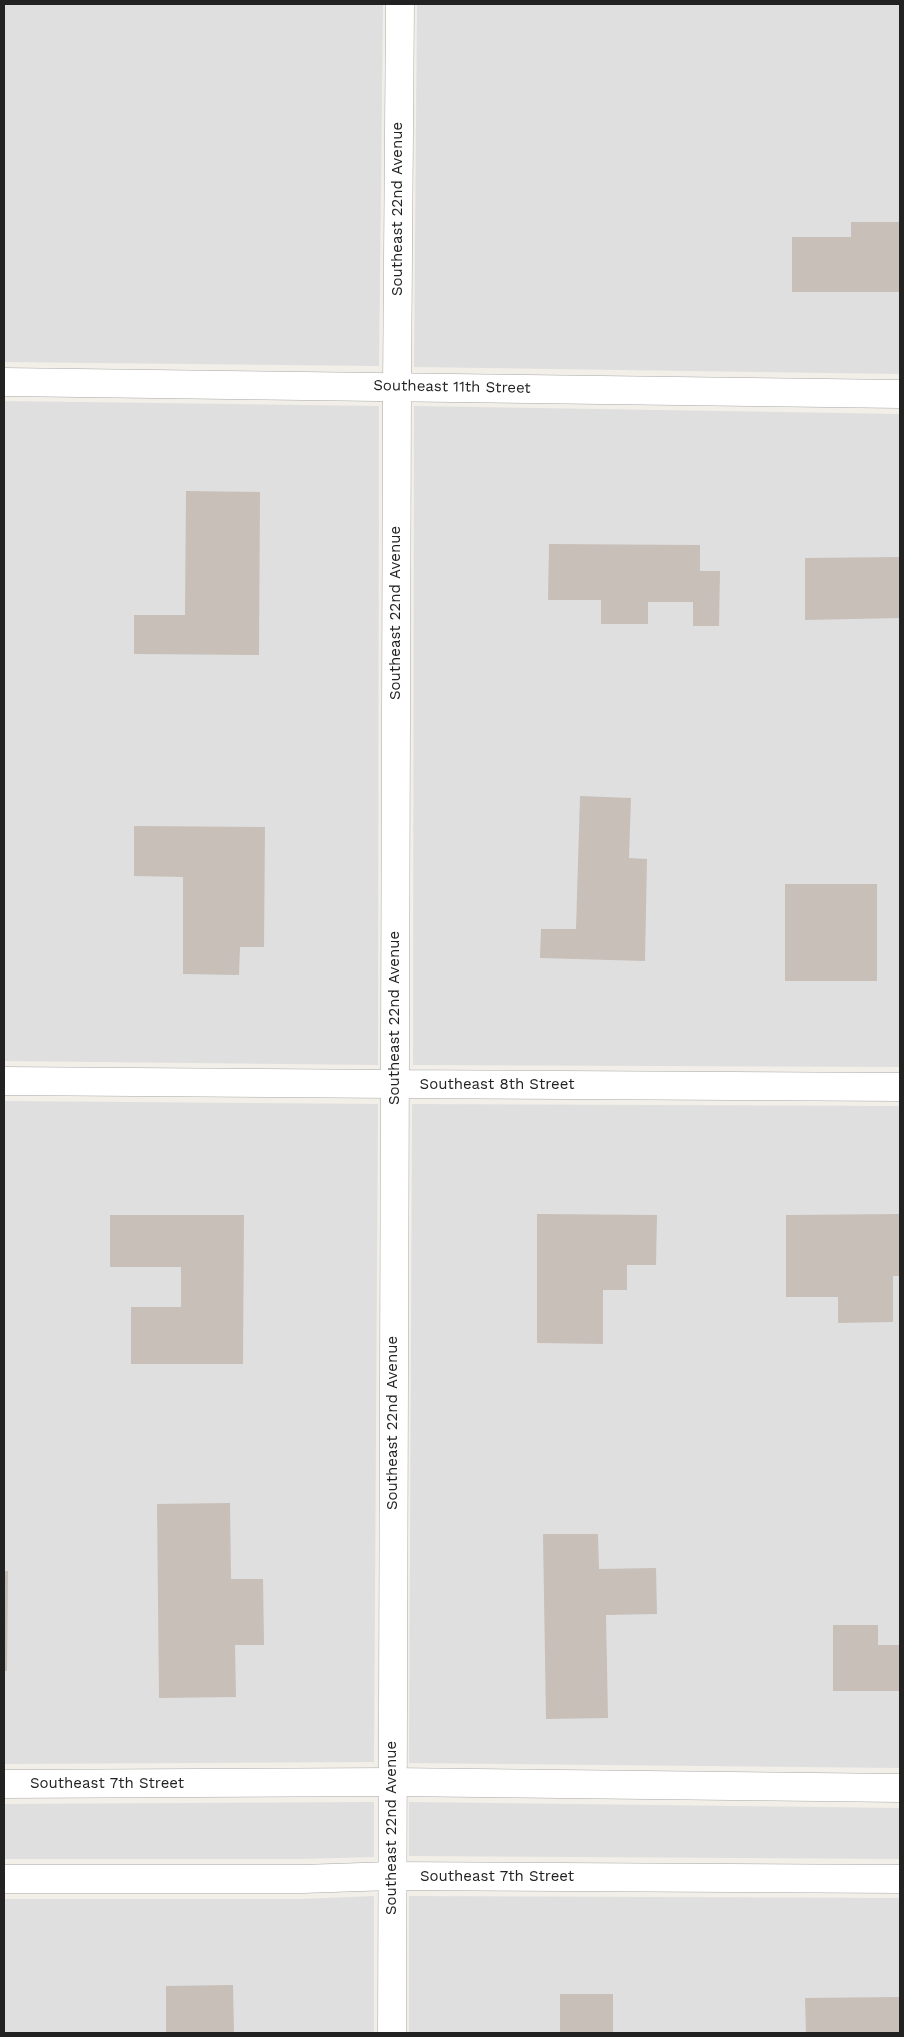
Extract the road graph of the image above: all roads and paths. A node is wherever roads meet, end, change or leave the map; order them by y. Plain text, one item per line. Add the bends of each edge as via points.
1 (400, 4) edge
2 (4, 382) edge
3 (397, 386) junction
4 (900, 394) edge
5 (4, 1081) edge
6 (395, 1084) junction
7 (900, 1087) edge
8 (392, 1782) junction
9 (4, 1784) edge
10 (900, 1788) edge
11 (392, 1876) junction
12 (4, 1879) edge
13 (900, 1879) edge
14 (392, 2033) edge

1 - 3 street, Southeast 22nd Avenue
2 - 3 street, Southeast 11th Street
3 - 4 street, Southeast 11th Street
3 - 6 street, Southeast 22nd Avenue
5 - 6 street, Southeast 8th Street
6 - 7 street, Southeast 8th Street
6 - 8 street, Southeast 22nd Avenue
8 - 9 street, Southeast 7th Street
8 - 10 street, Southeast 7th Street
8 - 11 street, Southeast 22nd Avenue
11 - 12 street, Southeast 7th Street
11 - 13 street, Southeast 7th Street
11 - 14 street, Southeast 22nd Avenue

